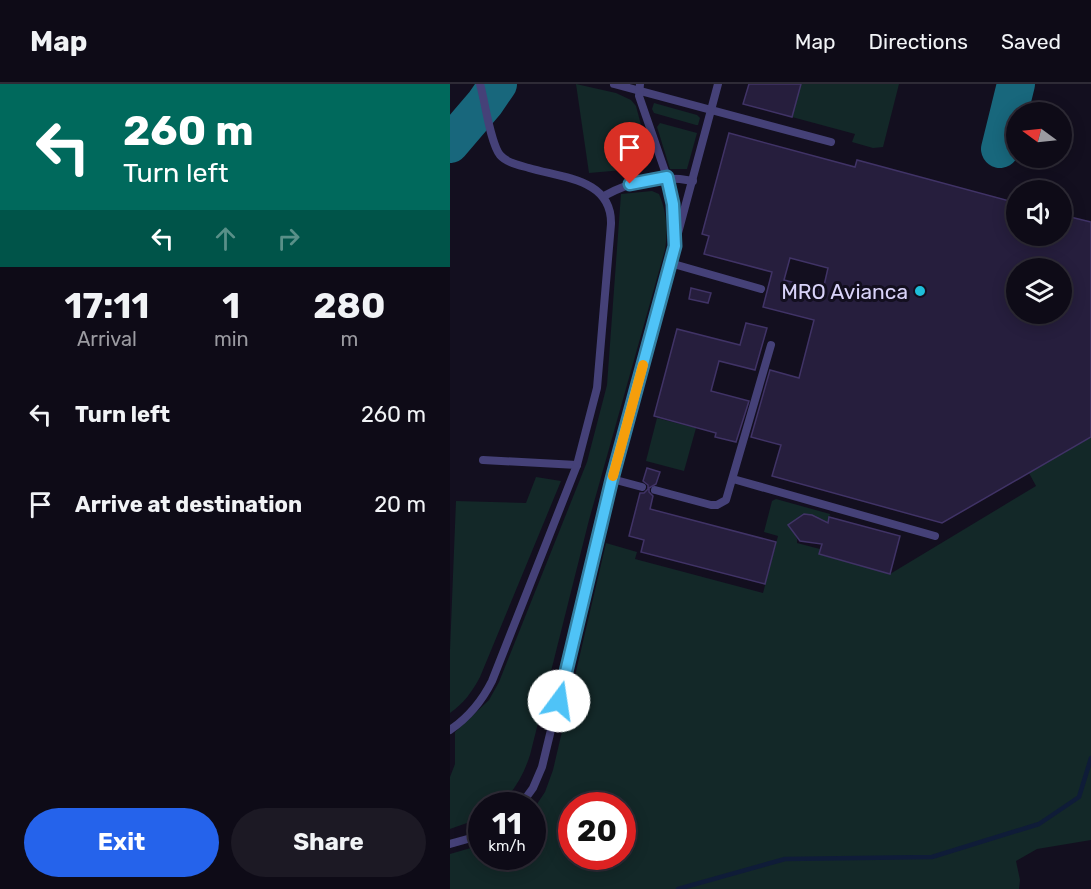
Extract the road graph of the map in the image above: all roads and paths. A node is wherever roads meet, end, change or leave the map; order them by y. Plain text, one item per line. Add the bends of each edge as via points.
1 (480, 84) edge
2 (614, 84) edge
3 (718, 84) edge
4 (640, 87) edge
5 (711, 110) junction
6 (831, 142) dead end
7 (667, 177) junction
8 (693, 181) junction
9 (604, 196) junction
10 (675, 246) junction
11 (670, 264) junction
12 (761, 289) dead end
13 (771, 345) dead end
14 (483, 460) dead end
15 (578, 465) junction
16 (612, 479) junction
17 (733, 479) junction
18 (642, 487) dead end
19 (655, 490) dead end
20 (935, 536) dead end
21 (450, 730) edge
22 (530, 792) edge
23 (468, 839) edge
24 (450, 844) edge

1 - 9 lane via 494,143 502,157 592,186
2 - 4 lane
3 - 5 lane
4 - 5 lane
4 - 7 lane
5 - 6 lane
5 - 8 lane
7 - 8 lane
7 - 9 lane via 630,184
7 - 10 lane
8 - 10 lane
9 - 15 lane via 611,213 604,321 597,388
10 - 11 lane
11 - 12 lane
11 - 16 lane
13 - 17 lane
14 - 15 lane
15 - 21 lane via 492,681 483,699
16 - 18 lane
16 - 22 lane via 542,767
17 - 19 lane via 726,500 717,505
17 - 20 lane
23 - 24 lane

